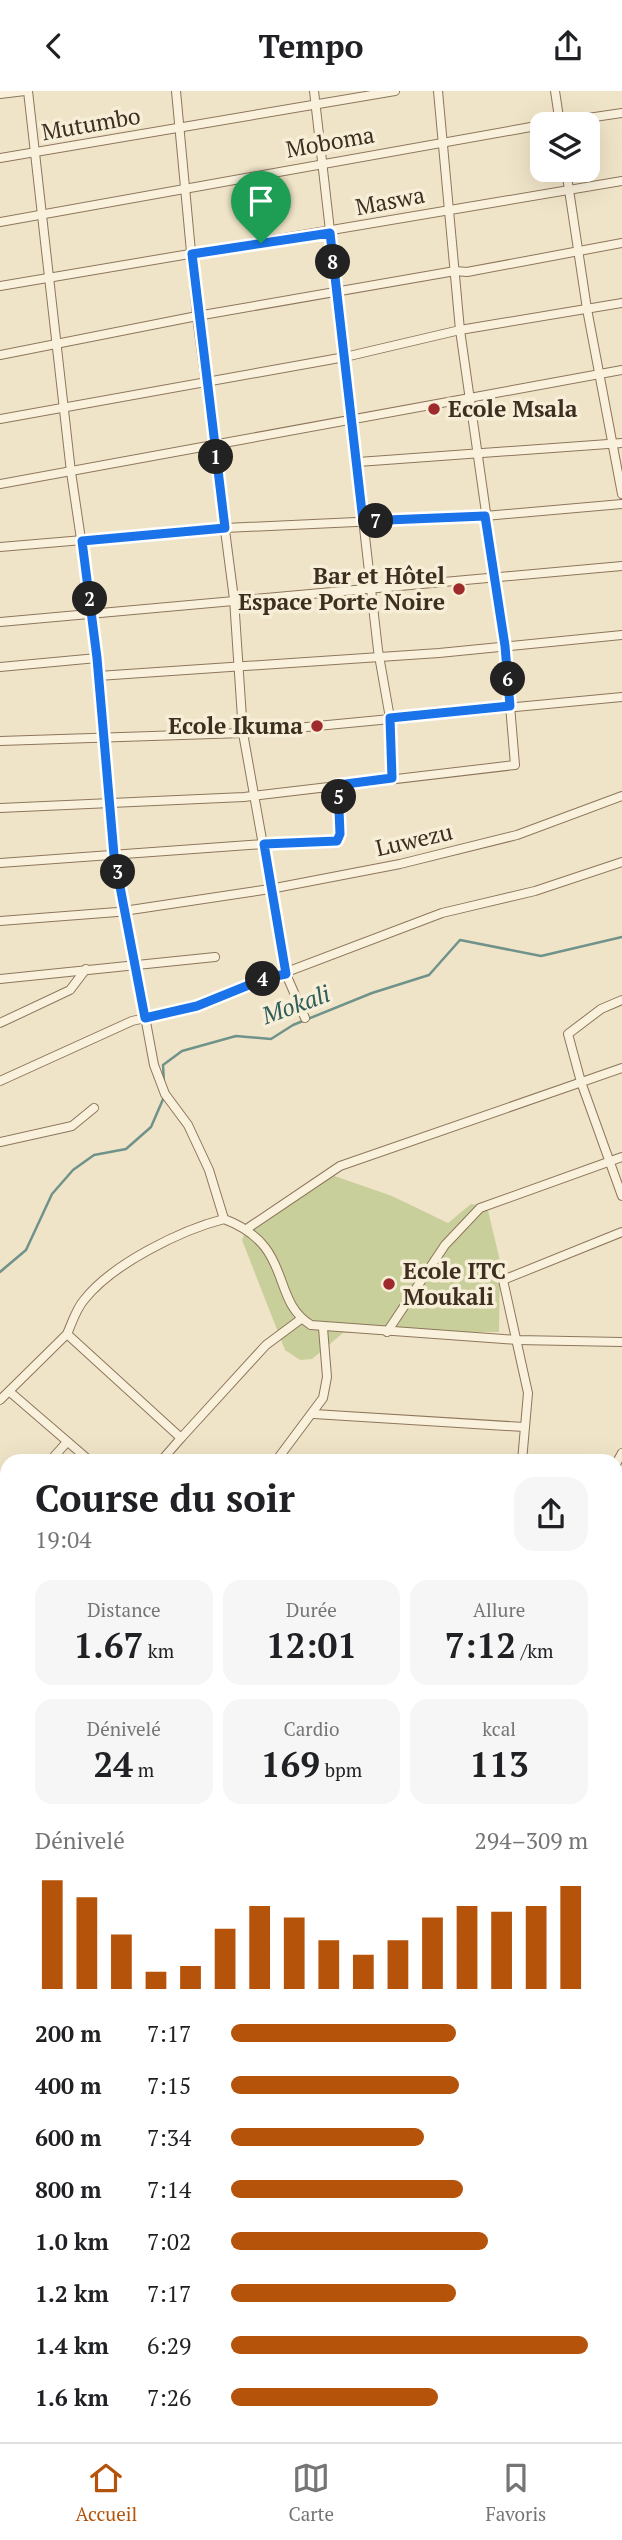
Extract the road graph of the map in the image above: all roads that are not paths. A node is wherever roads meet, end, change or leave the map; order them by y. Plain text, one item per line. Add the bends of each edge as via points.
1 (27, 91) edge
2 (176, 91) edge
3 (314, 91) edge
4 (395, 91) edge
5 (438, 91) edge
6 (555, 91) edge
7 (0, 94) edge
8 (316, 105) junction
9 (558, 112) edge
10 (622, 113) edge
11 (600, 117) edge
12 (530, 127) edge
13 (181, 128) junction
14 (443, 140) junction
15 (34, 153) junction
16 (0, 158) edge
17 (323, 164) junction
18 (622, 181) edge
19 (568, 182) edge
20 (184, 187) junction
21 (569, 190) junction
22 (451, 209) junction
23 (42, 215) junction
24 (0, 222) edge
25 (330, 233) junction
26 (622, 243) edge
27 (578, 250) junction
28 (192, 254) junction
29 (455, 271) junction
30 (50, 279) junction
31 (0, 286) edge
32 (337, 291) junction
33 (622, 303) edge
34 (587, 309) junction
35 (197, 316) junction
36 (460, 330) junction
37 (57, 345) junction
38 (0, 355) edge
39 (345, 357) junction
40 (622, 370) edge
41 (600, 374) junction
42 (208, 381) junction
43 (471, 399) junction
44 (63, 407) junction
45 (0, 419) edge
46 (353, 420) junction
47 (618, 444) edge
48 (215, 447) junction
49 (479, 456) junction
50 (358, 462) junction
51 (71, 473) junction
52 (0, 484) edge
53 (622, 494) edge
54 (622, 504) edge
55 (485, 516) junction
56 (363, 521) junction
57 (225, 528) junction
58 (82, 541) junction
59 (0, 547) edge
60 (622, 566) edge
61 (494, 576) junction
62 (371, 587) junction
63 (234, 599) junction
64 (92, 613) junction
65 (0, 622) edge
66 (622, 635) edge
67 (505, 646) junction
68 (97, 658) junction
69 (379, 658) junction
70 (239, 666) junction
71 (0, 667) edge
72 (98, 676) junction
73 (622, 697) edge
74 (510, 706) junction
75 (390, 718) junction
76 (243, 733) junction
77 (102, 736) junction
78 (0, 741) edge
79 (392, 778) junction
80 (338, 785) junction
81 (254, 796) junction
82 (622, 796) edge
83 (108, 803) junction
84 (0, 808) edge
85 (264, 844) junction
86 (114, 855) junction
87 (622, 862) edge
88 (0, 863) edge
89 (270, 889) junction
90 (125, 911) junction
91 (0, 921) edge
92 (215, 957) dead end
93 (135, 965) junction
94 (86, 969) junction
95 (286, 974) junction
96 (0, 979) edge
97 (622, 1000) edge
98 (145, 1018) junction
99 (305, 1018) dead end
100 (0, 1023) edge
101 (622, 1068) edge
102 (0, 1081) edge
103 (581, 1082) junction
104 (94, 1108) dead end
105 (0, 1142) edge
106 (622, 1157) edge
107 (611, 1160) junction
108 (622, 1196) edge
109 (224, 1219) junction
110 (248, 1229) junction
111 (622, 1231) edge
112 (301, 1319) junction
113 (323, 1328) junction
114 (387, 1332) junction
115 (67, 1334) junction
116 (516, 1340) junction
117 (622, 1342) edge
118 (10, 1392) junction
119 (0, 1400) edge
120 (314, 1414) junction
121 (524, 1427) junction
122 (181, 1438) junction
123 (67, 1442) junction
124 (56, 1454) edge
125 (82, 1454) edge
126 (166, 1454) edge
127 (282, 1454) edge
128 (522, 1454) edge

1 - 7 street
1 - 15 street
2 - 13 street
3 - 8 street
4 - 8 street, Mutumbo
5 - 14 street
6 - 9 street
8 - 13 street, Mutumbo
8 - 17 street
10 - 11 street, Moboma
12 - 14 street, Moboma
13 - 15 street, Mutumbo
13 - 20 street
14 - 17 street, Moboma
14 - 22 street
15 - 16 street, Mutumbo
15 - 23 street
17 - 20 street, Moboma
17 - 25 street
18 - 21 street, Maswa
19 - 21 street
20 - 23 street, Moboma
20 - 28 street
21 - 22 street, Maswa
21 - 27 street
22 - 25 street, Maswa
22 - 29 street
23 - 24 street, Moboma
23 - 30 street
25 - 28 street, Maswa
25 - 32 street
26 - 27 street
27 - 29 street via 471,272
27 - 34 street
28 - 30 street, Maswa
28 - 35 street
29 - 32 street
29 - 36 street
30 - 31 street, Maswa
30 - 37 street
32 - 35 street
32 - 39 street
33 - 34 street
34 - 36 street
34 - 41 street
35 - 37 street
35 - 42 street
36 - 39 street
36 - 43 street
37 - 38 street
37 - 44 street
39 - 42 street
39 - 46 street
40 - 41 street
41 - 43 street
41 - 47 street
42 - 44 street
42 - 48 street
43 - 46 street
43 - 49 street
44 - 45 street
44 - 51 street
46 - 48 street
46 - 50 street
47 - 49 street via 572,444
47 - 53 street
48 - 51 street
48 - 57 street
49 - 50 street
49 - 55 street
50 - 56 street
51 - 52 street
51 - 58 street
54 - 55 street
55 - 56 street
55 - 61 street
56 - 57 street
56 - 62 street
57 - 58 street
57 - 63 street
58 - 59 street
58 - 64 street
60 - 61 street
61 - 62 street
61 - 67 street
62 - 63 street
62 - 69 street
63 - 64 street
63 - 70 street
64 - 65 street
64 - 68 street
66 - 67 street
67 - 69 street
67 - 74 street
68 - 71 street
68 - 72 street
69 - 70 street
69 - 75 street
70 - 72 street
70 - 76 street
72 - 77 street
73 - 74 street
74 - 75 street
74 - 79 street via 517,761 512,767
75 - 76 street
75 - 79 street
76 - 77 street
76 - 81 street
77 - 78 street
77 - 83 street
79 - 80 street
80 - 81 street
80 - 85 street via 337,841
81 - 83 street
81 - 85 street
82 - 89 street, Luwezu via 517,835
83 - 84 street
83 - 86 street
85 - 86 street
85 - 89 street
86 - 88 street
86 - 90 street
87 - 95 street via 535,891 442,913
89 - 90 street, Luwezu
89 - 95 street
90 - 91 street, Luwezu
90 - 93 street
92 - 93 street
93 - 94 street
93 - 98 street
94 - 96 street
94 - 100 street via 70,991
95 - 98 street via 197,1006
95 - 99 street
97 - 103 street via 568,1032
98 - 102 street
98 - 109 street via 165,1094 191,1130
101 - 103 street
103 - 107 street
103 - 110 street via 340,1166
104 - 105 street via 72,1126
106 - 107 street
107 - 108 street
107 - 114 street via 481,1208 445,1245
109 - 110 street
109 - 115 street via 184,1231 121,1268 85,1298
110 - 112 street via 277,1265
111 - 116 street via 503,1280
112 - 113 street
112 - 122 street via 266,1345
113 - 114 street
113 - 120 street via 327,1377
114 - 116 street
115 - 118 street
115 - 122 street
116 - 117 street
116 - 121 street via 528,1392
118 - 119 street
118 - 123 street
120 - 121 street
120 - 127 street
121 - 128 street
122 - 126 street
123 - 124 street
123 - 125 street

